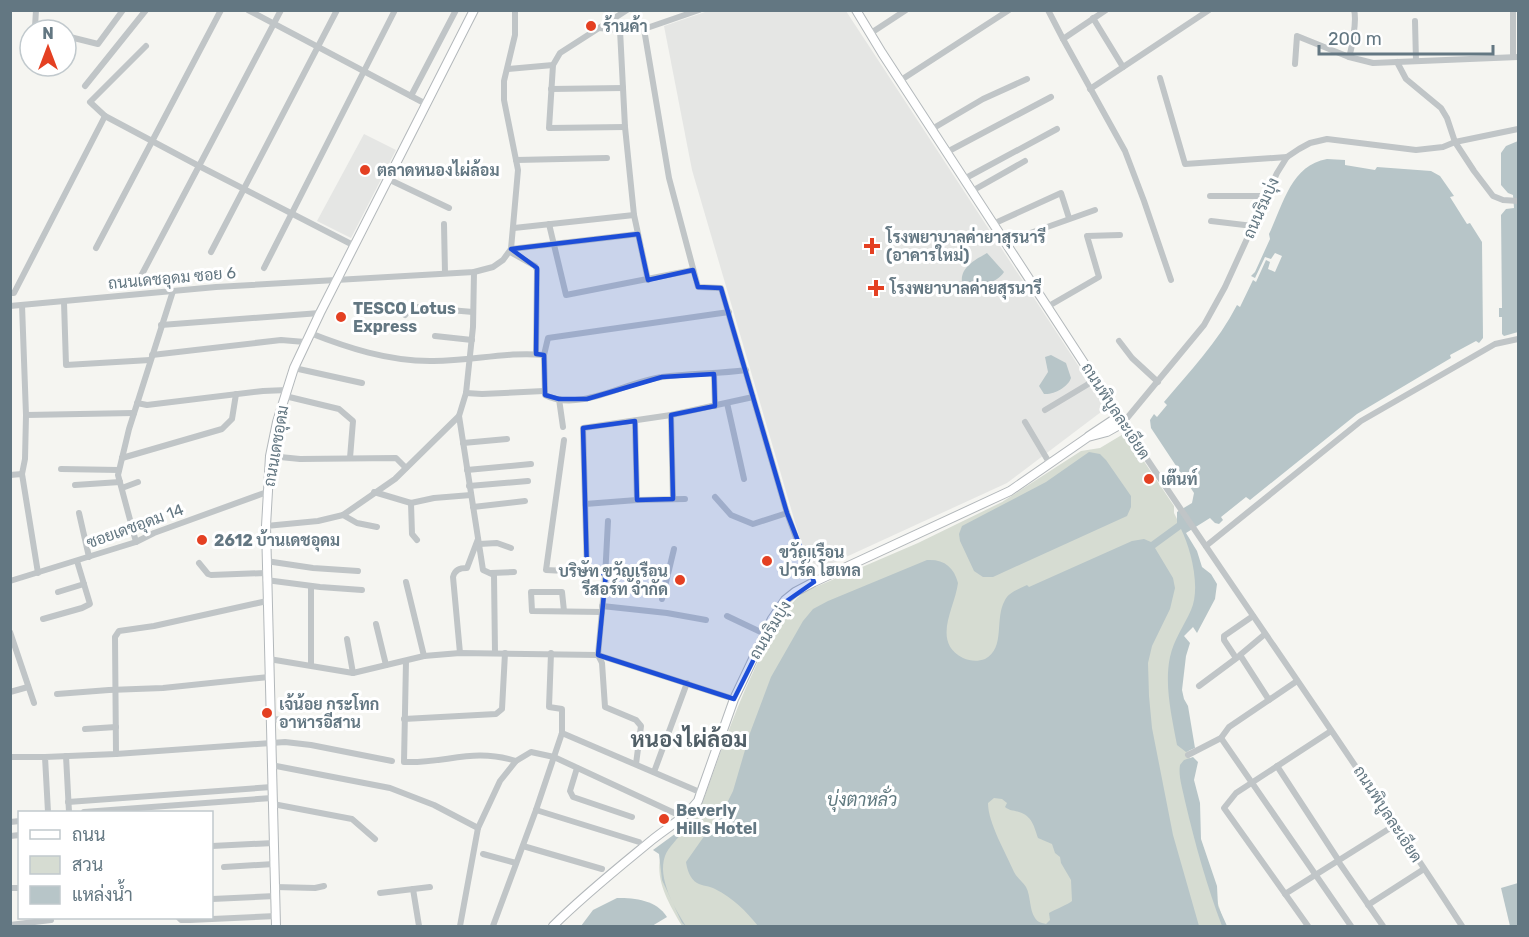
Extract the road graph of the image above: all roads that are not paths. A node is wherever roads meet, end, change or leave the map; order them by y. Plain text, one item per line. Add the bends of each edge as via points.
1 (123, 10) edge
2 (146, 10) edge
3 (221, 10) edge
4 (248, 10) edge
5 (281, 10) edge
6 (337, 10) edge
7 (395, 10) edge
8 (456, 10) edge
9 (474, 10) edge
10 (515, 10) edge
11 (627, 10) edge
12 (699, 10) edge
13 (856, 10) edge
14 (906, 10) edge
15 (1009, 10) edge
16 (1048, 10) edge
17 (1106, 10) edge
18 (1209, 10) edge
19 (1354, 10) edge
20 (1513, 10) edge
21 (1093, 18) junction
22 (1415, 21) dead end
23 (274, 24) junction
24 (599, 28) junction
25 (644, 29) junction
26 (620, 30) junction
27 (871, 33) junction
28 (78, 39) edge
29 (1063, 39) junction
30 (146, 46) dead end
31 (318, 46) junction
32 (1349, 57) junction
33 (1516, 57) edge
34 (1416, 61) junction
35 (1397, 62) junction
36 (1295, 64) dead end
37 (553, 65) junction
38 (1123, 67) junction
39 (508, 69) junction
40 (364, 71) junction
41 (1160, 78) dead end
42 (1027, 79) dead end
43 (901, 80) junction
44 (85, 86) dead end
45 (623, 88) junction
46 (551, 89) junction
47 (1090, 89) junction
48 (411, 96) junction
49 (1051, 97) dead end
50 (426, 104) junction
51 (105, 116) junction
52 (625, 127) junction
53 (932, 129) junction
54 (1057, 129) dead end
55 (1518, 129) edge
56 (152, 140) junction
57 (1455, 142) junction
58 (947, 152) junction
59 (1287, 157) junction
60 (607, 158) dead end
61 (516, 160) junction
62 (1025, 161) dead end
63 (199, 166) junction
64 (388, 179) junction
65 (964, 179) junction
66 (244, 189) junction
67 (972, 191) junction
68 (1210, 196) dead end
69 (1267, 196) junction
70 (1516, 202) edge
71 (449, 208) dead end
72 (1095, 210) dead end
73 (291, 213) junction
74 (634, 215) junction
75 (1069, 218) junction
76 (1211, 221) dead end
77 (444, 224) dead end
78 (549, 224) junction
79 (993, 224) junction
80 (1253, 226) junction
81 (514, 228) junction
82 (638, 234) junction
83 (1120, 235) dead end
84 (1005, 242) junction
85 (554, 244) junction
86 (353, 245) junction
87 (96, 248) dead end
88 (510, 250) junction
89 (211, 252) dead end
90 (264, 268) dead end
91 (693, 270) junction
92 (474, 272) junction
93 (445, 273) junction
94 (141, 276) dead end
95 (337, 278) junction
96 (648, 280) junction
97 (1171, 280) dead end
98 (172, 291) junction
99 (10, 293) edge
100 (64, 302) junction
101 (22, 305) junction
102 (10, 306) edge
103 (1047, 307) junction
104 (473, 312) junction
105 (729, 312) junction
106 (320, 313) junction
107 (405, 315) dead end
108 (162, 325) junction
109 (310, 333) junction
110 (435, 336) dead end
111 (1518, 339) edge
112 (472, 340) junction
113 (1119, 341) dead end
114 (305, 342) junction
115 (536, 354) junction
116 (544, 355) junction
117 (151, 358) junction
118 (470, 358) junction
119 (294, 368) junction
120 (746, 370) junction
121 (714, 374) junction
122 (1095, 380) junction
123 (1158, 382) junction
124 (362, 383) dead end
125 (544, 391) junction
126 (286, 393) junction
127 (466, 393) junction
128 (236, 394) junction
129 (753, 397) junction
130 (559, 399) junction
131 (137, 403) junction
132 (728, 403) junction
133 (715, 406) junction
134 (1045, 410) dead end
135 (134, 413) junction
136 (26, 415) junction
137 (671, 415) junction
138 (459, 416) junction
139 (1121, 419) junction
140 (635, 421) junction
141 (1025, 422) dead end
142 (563, 427) dead end
143 (507, 439) dead end
144 (564, 440) dead end
145 (463, 444) junction
146 (270, 456) junction
147 (122, 458) junction
148 (350, 458) junction
149 (531, 464) dead end
150 (1050, 464) junction
151 (406, 468) junction
152 (61, 470) dead end
153 (119, 470) junction
154 (467, 470) junction
155 (22, 474) junction
156 (10, 475) edge
157 (744, 478) dead end
158 (138, 482) dead end
159 (528, 482) dead end
160 (75, 485) dead end
161 (121, 485) junction
162 (469, 486) junction
163 (267, 492) junction
164 (374, 492) junction
165 (471, 495) junction
166 (716, 497) dead end
167 (673, 499) junction
168 (685, 499) dead end
169 (637, 500) junction
170 (525, 501) dead end
171 (411, 503) junction
172 (585, 504) junction
173 (473, 507) junction
174 (79, 513) dead end
175 (788, 513) junction
176 (343, 515) junction
177 (608, 521) dead end
178 (266, 526) junction
179 (377, 527) dead end
180 (417, 540) dead end
181 (479, 541) junction
182 (136, 542) junction
183 (1206, 546) junction
184 (511, 548) dead end
185 (674, 549) dead end
186 (89, 556) junction
187 (77, 561) junction
188 (266, 561) junction
189 (199, 563) dead end
190 (358, 571) dead end
191 (514, 572) dead end
192 (38, 573) junction
193 (491, 573) junction
194 (587, 573) junction
195 (605, 573) junction
196 (266, 576) junction
197 (10, 581) edge
198 (406, 582) dead end
199 (814, 582) junction
200 (84, 584) junction
201 (312, 586) junction
202 (362, 590) dead end
203 (58, 592) dead end
204 (267, 602) junction
205 (602, 609) junction
206 (564, 611) junction
207 (659, 612) junction
208 (728, 616) dead end
209 (1253, 616) junction
210 (43, 619) dead end
211 (706, 620) dead end
212 (376, 624) dead end
213 (10, 632) edge
214 (765, 634) junction
215 (1265, 634) junction
216 (347, 639) dead end
217 (14, 651) edge
218 (460, 653) junction
219 (495, 653) junction
220 (505, 653) junction
221 (551, 653) junction
222 (598, 655) junction
223 (424, 656) junction
224 (1238, 657) junction
225 (269, 659) junction
226 (406, 661) junction
227 (311, 665) junction
228 (386, 665) junction
229 (352, 673) junction
230 (269, 676) junction
231 (1297, 681) junction
232 (687, 683) junction
233 (1199, 686) dead end
234 (28, 687) junction
235 (117, 690) junction
236 (10, 692) edge
237 (57, 694) dead end
238 (734, 699) junction
239 (1269, 700) junction
240 (34, 703) dead end
241 (404, 718) junction
242 (270, 719) junction
243 (353, 723) dead end
244 (116, 727) junction
245 (84, 729) dead end
246 (1331, 731) junction
247 (562, 733) junction
248 (1221, 738) junction
249 (271, 743) junction
250 (116, 754) junction
251 (1188, 755) dead end
252 (66, 756) junction
253 (10, 757) edge
254 (45, 757) junction
255 (554, 757) junction
256 (392, 761) dead end
257 (516, 761) junction
258 (636, 764) junction
259 (271, 765) junction
260 (1277, 766) junction
261 (577, 768) junction
262 (654, 772) junction
263 (1251, 783) junction
264 (272, 787) junction
265 (702, 793) junction
266 (272, 801) junction
267 (68, 802) junction
268 (536, 810) junction
269 (48, 811) edge
270 (69, 811) edge
271 (115, 811) edge
272 (632, 817) dead end
273 (683, 817) junction
274 (1395, 825) junction
275 (478, 828) junction
276 (375, 839) dead end
277 (639, 842) dead end
278 (274, 843) junction
279 (213, 846) edge
280 (523, 846) junction
281 (483, 854) dead end
282 (1338, 861) junction
283 (516, 863) junction
284 (274, 864) junction
285 (224, 867) dead end
286 (1424, 868) junction
287 (602, 869) dead end
288 (1316, 875) junction
289 (324, 886) dead end
290 (430, 887) dead end
291 (413, 889) junction
292 (275, 892) junction
293 (380, 893) dead end
294 (1285, 894) junction
295 (213, 899) edge
296 (1368, 905) junction
297 (276, 916) junction
298 (184, 919) edge
299 (212, 919) edge
300 (213, 919) edge
301 (51, 921) edge
302 (10, 925) edge
303 (276, 927) edge
304 (419, 927) edge
305 (460, 927) edge
306 (493, 927) edge
307 (553, 927) edge
308 (1308, 927) edge
309 (1351, 927) edge
310 (1383, 927) edge
311 (1462, 927) edge

1 - 28 street via 98,44
2 - 44 street
3 - 56 street
4 - 23 street
5 - 23 street
6 - 31 street
7 - 40 street
8 - 48 street
9 - 50 main road, ถนนเดชอุดม
10 - 39 street
11 - 24 street
12 - 25 street
13 - 27 main road, ถนนพิบูลละเอียด
14 - 27 street
15 - 43 street
16 - 29 street
17 - 21 street
18 - 38 street
19 - 32 street via 1354,40
20 - 33 street
21 - 29 street
21 - 38 street
22 - 34 street
23 - 31 street
23 - 63 street
24 - 26 street
24 - 37 street via 560,53
25 - 26 street
25 - 91 street via 669,178
26 - 45 street
27 - 43 main road, ถนนพิบูลละเอียด
29 - 47 street
30 - 51 street via 90,102
31 - 40 street
31 - 66 street
32 - 35 street via 1373,63
32 - 36 street via 1297,36
33 - 34 street
34 - 35 street
35 - 57 street via 1406,79 1441,108
37 - 39 street
37 - 46 street
38 - 47 street
39 - 61 street via 504,100
40 - 48 street
40 - 73 street
41 - 59 street via 1185,164
42 - 53 street
43 - 53 main road, ถนนพิบูลละเอียด
45 - 46 street
45 - 52 street
46 - 52 street via 549,128
47 - 97 street via 1125,151
48 - 50 street
49 - 58 street
50 - 64 main road, ถนนเดชอุดม
51 - 56 street
51 - 99 street via 14,293
52 - 74 street
53 - 58 main road, ถนนพิบูลละเอียด
54 - 65 street
55 - 57 street, ถนนริมบุ่ง
56 - 63 street
56 - 87 street
57 - 59 street, ถนนริมบุ่ง via 1416,150 1327,139 1310,143
57 - 70 street via 1493,196
58 - 65 main road, ถนนพิบูลละเอียด
59 - 69 street, ถนนริมบุ่ง
60 - 61 street
61 - 81 street
62 - 67 street
63 - 66 street
63 - 94 street
64 - 71 street
64 - 86 main road, ถนนเดชอุดม
65 - 67 main road, ถนนพิบูลละเอียด
66 - 73 street
66 - 89 street
67 - 79 main road, ถนนพิบูลละเอียด
68 - 69 street
69 - 80 street, ถนนริมบุ่ง
72 - 75 street
73 - 86 street
73 - 90 street
74 - 78 street
74 - 82 street
75 - 79 street via 1061,193
75 - 84 street
76 - 80 street
77 - 93 street
78 - 81 street
78 - 85 street
79 - 84 main road, ถนนพิบูลละเอียด
80 - 123 street, ถนนริมบุ่ง via 1204,325
81 - 88 street
82 - 85 street
82 - 96 street
83 - 103 street via 1087,236 1099,277
84 - 103 main road, ถนนพิบูลละเอียด
85 - 88 street
85 - 96 street via 566,295
86 - 95 main road, ถนนเดชอุดม
88 - 92 street, ถนนเดชอุดม ซอย 6 via 493,267
88 - 115 street via 537,270
91 - 96 street
91 - 105 street via 698,287 721,288
92 - 93 street, ถนนเดชอุดม ซอย 6
92 - 104 street
93 - 95 street, ถนนเดชอุดม ซอย 6
95 - 98 street, ถนนเดชอุดม ซอย 6
95 - 106 main road, ถนนเดชอุดม
98 - 100 street, ถนนเดชอุดม ซอย 6
98 - 108 street
100 - 101 street, ถนนเดชอุดม ซอย 6
100 - 117 street via 66,365
101 - 102 street, ถนนเดชอุดม ซอย 6
101 - 136 street
103 - 122 main road, ถนนพิบูลละเอียด
104 - 107 street via 416,307
104 - 112 street
105 - 116 street via 552,337 546,340
105 - 120 street
106 - 108 street
106 - 109 main road, ถนนเดชอุดม
108 - 117 street
109 - 114 main road, ถนนเดชอุดม
109 - 118 street via 351,349 410,360
110 - 112 street
111 - 183 street via 1495,344 1361,421
112 - 118 street
113 - 123 street
114 - 117 street via 281,340
114 - 119 main road, ถนนเดชอุดม
115 - 116 street
115 - 118 street
116 - 125 street
117 - 131 street
118 - 127 street
119 - 124 street
119 - 126 main road, ถนนเดชอุดม
120 - 121 street
120 - 129 street
121 - 130 street via 662,376 587,399
121 - 133 street
122 - 134 street
122 - 139 main road, ถนนพิบูลละเอียด
123 - 139 street, ถนนริมบุ่ง
125 - 127 street
125 - 130 street via 545,395
126 - 128 street
126 - 146 main road, ถนนเดชอุดม
126 - 148 street via 339,409 353,421
127 - 138 street
128 - 131 street
128 - 147 street via 232,420 222,429
129 - 132 street
129 - 175 street
130 - 142 street
131 - 135 street
132 - 133 street
132 - 157 street
133 - 137 street
135 - 136 street
135 - 147 street
136 - 155 street
137 - 140 street
137 - 167 street
138 - 145 street
138 - 151 street
139 - 150 main road, ถนนริมบุ่ง via 1107,432 1088,437
139 - 183 street, ถนนพิบูลละเอียด
140 - 169 street
140 - 172 street via 583,428
141 - 150 street
143 - 145 street
144 - 194 street via 546,570
145 - 154 street
146 - 148 street
146 - 163 main road, ถนนเดชอุดม
147 - 153 street
148 - 151 street via 396,458
149 - 154 street
150 - 199 main road, ถนนริมบุ่ง via 991,501
151 - 164 street
152 - 153 street
153 - 161 street
154 - 162 street
155 - 156 street
155 - 192 street
158 - 161 street
159 - 162 street
160 - 161 street
161 - 182 street
162 - 165 street
163 - 178 main road, ถนนเดชอุดม
163 - 182 street, ซอยเดชอุดม 14
164 - 171 street
164 - 176 street
165 - 171 street
165 - 173 street
166 - 175 street via 731,515 753,524
167 - 168 street
167 - 169 street
169 - 172 street
170 - 173 street
171 - 180 street via 412,534
172 - 194 street
173 - 181 street
174 - 186 street
175 - 199 street
176 - 178 street
176 - 179 street
177 - 195 street
178 - 188 main road, ถนนเดชอุดม
181 - 184 street
181 - 193 street via 483,570
181 - 218 street via 467,568 459,568 453,577
182 - 186 street, ซอยเดชอุดม 14
183 - 209 street, ถนนพิบูลละเอียด
185 - 207 street
186 - 187 street, ซอยเดชอุดม 14
187 - 192 street, ซอยเดชอุดม 14
187 - 200 street
188 - 190 street
188 - 196 main road, ถนนเดชอุดม
189 - 196 street via 212,575
191 - 193 street
192 - 197 street, ซอยเดชอุดม 14
193 - 219 street
194 - 195 street
195 - 205 street
196 - 201 street
196 - 204 main road, ถนนเดชอุดม
198 - 223 street
199 - 214 main road, ถนนริมบุ่ง via 785,600
200 - 203 street
200 - 210 street via 90,604
201 - 202 street
201 - 227 street
204 - 225 main road, ถนนเดชอุดม
204 - 235 street via 119,631 115,637
205 - 206 street
205 - 207 street
205 - 222 street
206 - 206 street via 532,611 531,592 562,592
207 - 211 street
208 - 214 street
209 - 215 street, ถนนพิบูลละเอียด
209 - 224 street via 1224,636
212 - 228 street
213 - 217 street
214 - 238 main road, ถนนริมบุ่ง
215 - 224 street
215 - 231 street, ถนนพิบูลละเอียด
216 - 229 street
217 - 234 street
218 - 219 street
218 - 223 street
219 - 220 street
220 - 221 street
220 - 241 street via 502,709 496,714
221 - 222 street
221 - 247 street via 549,707 562,709
222 - 232 street
222 - 258 street via 605,707 641,726
223 - 226 street
224 - 233 street
224 - 239 street
225 - 227 street
225 - 230 main road, ถนนเดชอุดม
226 - 228 street
226 - 241 street
227 - 229 street
228 - 229 street
230 - 235 street
230 - 242 main road, ถนนเดชอุดม
231 - 239 street
231 - 246 street, ถนนพิบูลละเอียด
232 - 238 street
232 - 262 street
234 - 236 street
234 - 240 street
235 - 237 street
235 - 244 street
238 - 265 main road, ถนนริมบุ่ง
239 - 248 street via 1229,727
241 - 257 street via 404,762 472,754
242 - 243 street
242 - 249 main road, ถนนเดชอุดม
244 - 245 street
244 - 250 street
246 - 260 street
246 - 274 street, ถนนพิบูลละเอียด
247 - 255 street
247 - 258 street
248 - 251 street
248 - 263 street
249 - 250 street
249 - 256 street via 311,745
249 - 259 main road, ถนนเดชอุดม
250 - 252 street
252 - 254 street
252 - 267 street
253 - 254 street
254 - 269 street
255 - 257 street via 531,752
255 - 261 street
255 - 268 street
257 - 275 street via 500,781
258 - 262 street
259 - 264 main road, ถนนเดชอุดม
259 - 275 street via 390,788
260 - 263 street
260 - 282 street
261 - 272 street via 570,795
261 - 273 street
262 - 265 street
263 - 288 street
263 - 294 street via 1224,808
264 - 266 main road, ถนนเดชอุดม
264 - 267 street
265 - 273 main road, ถนนริมบุ่ง
266 - 271 street
266 - 276 street via 352,819
266 - 278 main road, ถนนเดชอุดม
267 - 270 street
268 - 277 street
268 - 280 street
273 - 307 main road, ถนนริมบุ่ง via 578,901
274 - 282 street
274 - 286 street, ถนนพิบูลละเอียด
275 - 305 street
278 - 279 street
278 - 284 main road, ถนนเดชอุดม
280 - 283 street
280 - 287 street
281 - 283 street
282 - 288 street
282 - 296 street
283 - 306 street
284 - 285 street
284 - 292 main road, ถนนเดชอุดม
286 - 296 street
286 - 311 street, ถนนพิบูลละเอียด
288 - 294 street
288 - 309 street
289 - 292 street
290 - 291 street
291 - 293 street
291 - 304 street
292 - 295 street
292 - 297 main road, ถนนเดชอุดม
294 - 308 street
296 - 310 street
297 - 300 street
297 - 303 main road, ถนนเดชอุดม
298 - 299 street
301 - 302 street

